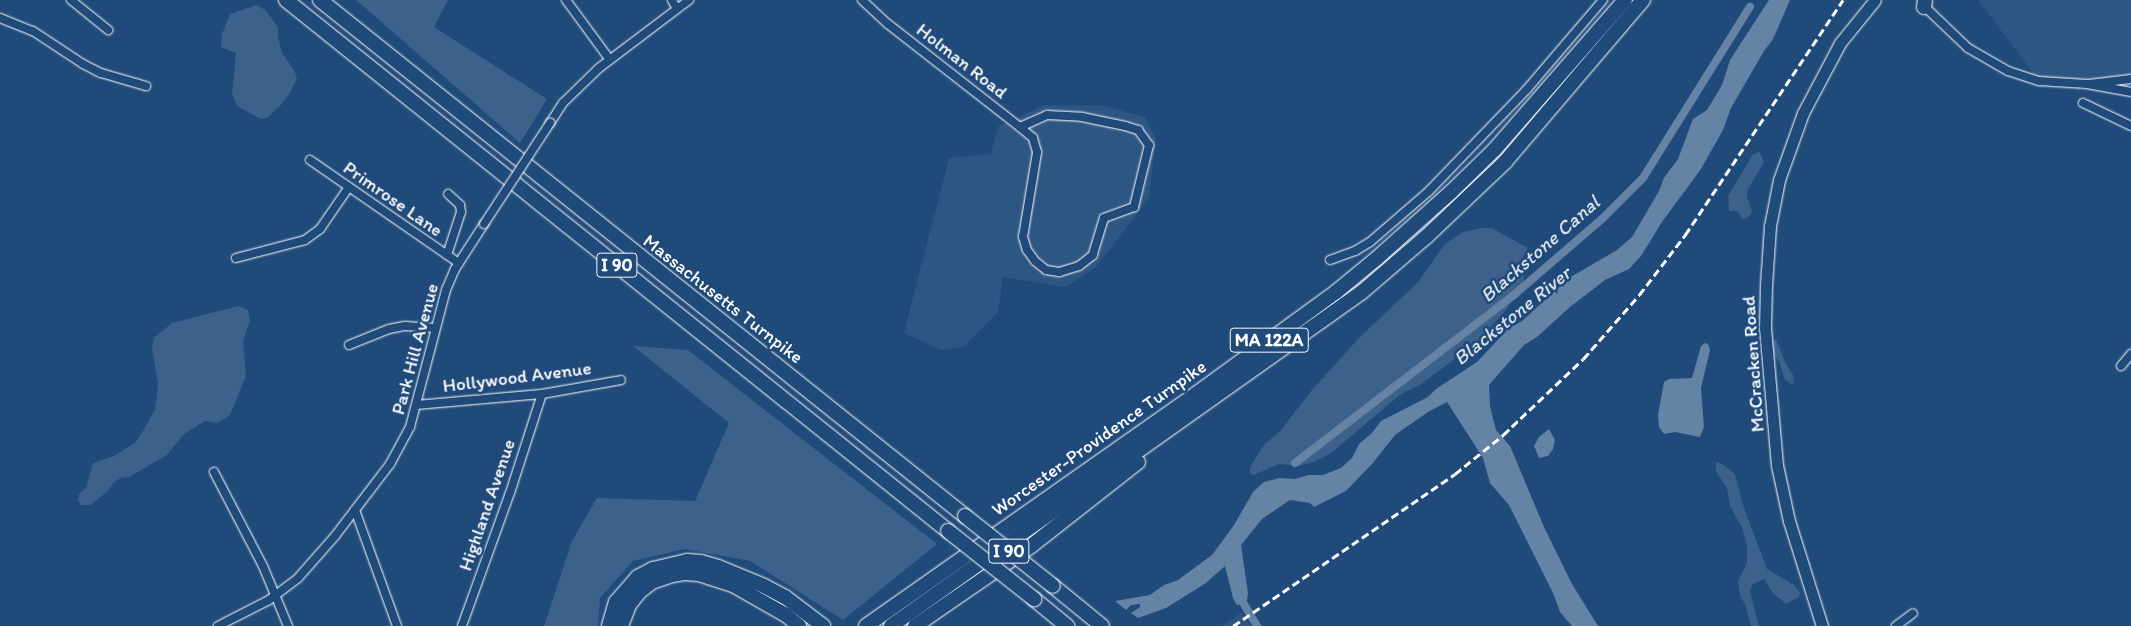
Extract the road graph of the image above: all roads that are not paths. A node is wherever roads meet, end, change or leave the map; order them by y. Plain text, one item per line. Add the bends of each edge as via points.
1 (71, 0) edge
2 (286, 0) edge
3 (320, 0) edge
4 (566, 0) edge
5 (672, 0) edge
6 (689, 0) edge
7 (862, 0) edge
8 (1603, 0) edge
9 (1625, 0) edge
10 (1643, 0) edge
11 (1875, 0) edge
12 (1922, 2) edge
13 (677, 9) junction
14 (0, 18) edge
15 (108, 30) dead end
16 (610, 60) junction
17 (2131, 80) edge
18 (2088, 84) junction
19 (146, 86) dead end
20 (2131, 92) edge
21 (2083, 103) dead end
22 (2131, 126) edge
23 (1020, 127) junction
24 (310, 160) dead end
25 (349, 187) junction
26 (448, 194) dead end
27 (447, 255) junction
28 (236, 258) dead end
29 (1330, 260) dead end
30 (459, 263) junction
31 (435, 328) junction
32 (349, 345) dead end
33 (2131, 354) edge
34 (2122, 366) dead end
35 (1258, 368) junction
36 (621, 380) dead end
37 (542, 394) junction
38 (416, 405) junction
39 (214, 472) dead end
40 (355, 510) junction
41 (275, 597) junction
42 (1914, 613) dead end
43 (218, 626) edge
44 (288, 626) edge
45 (398, 626) edge
46 (462, 626) edge
47 (609, 626) edge
48 (621, 626) edge
49 (799, 626) edge
50 (823, 626) edge
51 (866, 626) edge
52 (891, 626) edge
53 (915, 626) edge
54 (1067, 626) edge
55 (1102, 626) edge
56 (1822, 626) edge
57 (1896, 626) edge

1 - 15 street
2 - 54 highway, Massachusetts Turnpike / I 90, bridge
3 - 55 highway, Massachusetts Turnpike / I 90, bridge
4 - 16 street
5 - 13 street
6 - 13 street, Park Hill Avenue
7 - 23 street, Holman Road
8 - 29 street via 1528,89 1429,192 1370,242
9 - 51 highway, Worcester-Providence Turnpike / MA 122A via 1495,149 1451,192 1336,292
10 - 35 highway, Worcester-Providence Turnpike / MA 122A via 1532,133 1477,191 1362,292
11 - 56 street, McCracken Road via 1840,43 1802,113 1773,205 1766,285 1765,328 1777,465 1789,521
12 - 18 street via 1957,40 1994,65 2039,81
13 - 16 street, Park Hill Avenue
14 - 19 street via 33,31 101,73
16 - 30 street, Park Hill Avenue, bridge via 569,96
17 - 18 street
18 - 20 street
21 - 22 street
23 - 23 street, Holman Road via 1047,115 1082,117 1138,130 1149,145 1134,207 1104,218 1095,251 1075,268 1059,272 1046,270 1032,258 1025,246 1023,232 1037,152 1033,138
24 - 25 street, Primrose Lane
25 - 27 street, Primrose Lane
25 - 28 street via 320,229 305,240
26 - 27 street via 460,205 461,212
27 - 30 street, Primrose Lane
30 - 31 street, Park Hill Avenue via 446,290
31 - 32 street via 405,326 389,329
31 - 38 street, Park Hill Avenue
33 - 34 street
35 - 52 highway, Worcester-Providence Turnpike / MA 122A
35 - 53 highway via 1230,395 1031,546
36 - 37 street, Hollywood Avenue
37 - 38 street, Hollywood Avenue
37 - 46 street, Highland Avenue
38 - 40 street, Park Hill Avenue via 402,444
39 - 41 street via 263,566
40 - 41 street, Park Hill Avenue via 312,564
40 - 45 street
41 - 43 street, Park Hill Avenue
41 - 44 street
42 - 57 street
47 - 50 highway via 616,602 638,576 687,561 718,567 764,586 785,597
48 - 49 highway via 629,605 639,592 652,582 684,573 699,574 733,585

